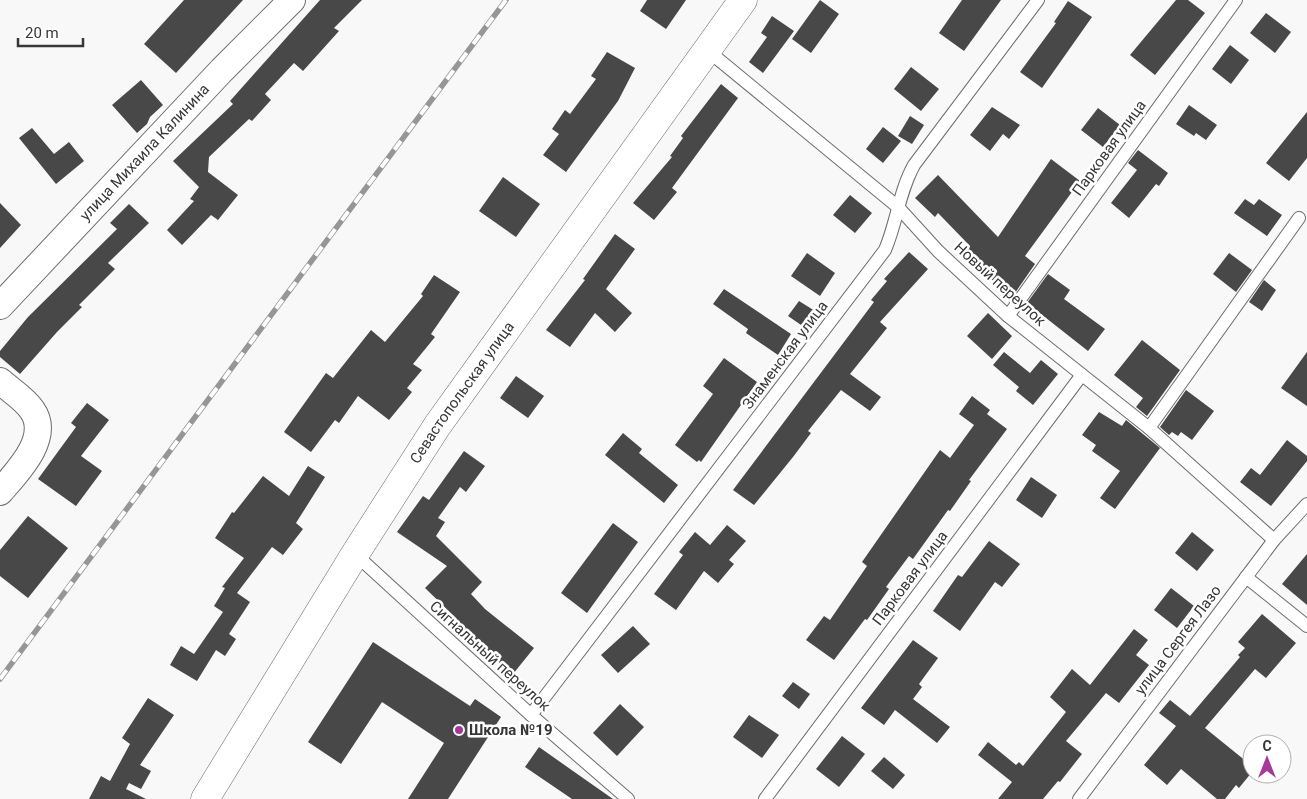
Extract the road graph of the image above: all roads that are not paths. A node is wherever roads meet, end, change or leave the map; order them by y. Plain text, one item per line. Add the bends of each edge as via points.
1 (292, 0) edge
2 (743, 0) edge
3 (1038, 0) edge
4 (1236, 0) edge
5 (707, 50) junction
6 (898, 207) junction
7 (1299, 218) dead end
8 (0, 306) edge
9 (1008, 316) junction
10 (1081, 376) junction
11 (0, 381) edge
12 (1149, 428) junction
13 (0, 492) edge
14 (1307, 504) edge
15 (1274, 540) junction
16 (355, 554) junction
17 (1246, 576) junction
18 (1307, 626) edge
19 (531, 715) junction
20 (205, 799) edge
21 (628, 799) edge
22 (765, 799) edge
23 (1079, 799) edge

1 - 8 street, улица Михаила Калинина
2 - 5 street, Севастопольская улица
3 - 6 lane, Знаменская улица via 914,165
4 - 9 lane, Парковая улица
5 - 6 lane, Новый переулок
5 - 16 street, Севастопольская улица via 437,426
6 - 9 lane, Новый переулок via 938,251
6 - 19 lane, Знаменская улица via 894,229 885,250
7 - 12 lane
9 - 10 lane, Новый переулок
10 - 12 lane, Новый переулок
10 - 22 lane, Парковая улица
11 - 13 street via 28,405 37,422 35,440 26,461
12 - 15 lane, Новый переулок
14 - 15 lane, улица Сергея Лазо
15 - 17 lane, улица Сергея Лазо
16 - 19 lane, Сигнальный переулок
16 - 20 street, Севастопольская улица
17 - 18 lane
17 - 23 lane, улица Сергея Лазо
19 - 21 lane, Сигнальный переулок

